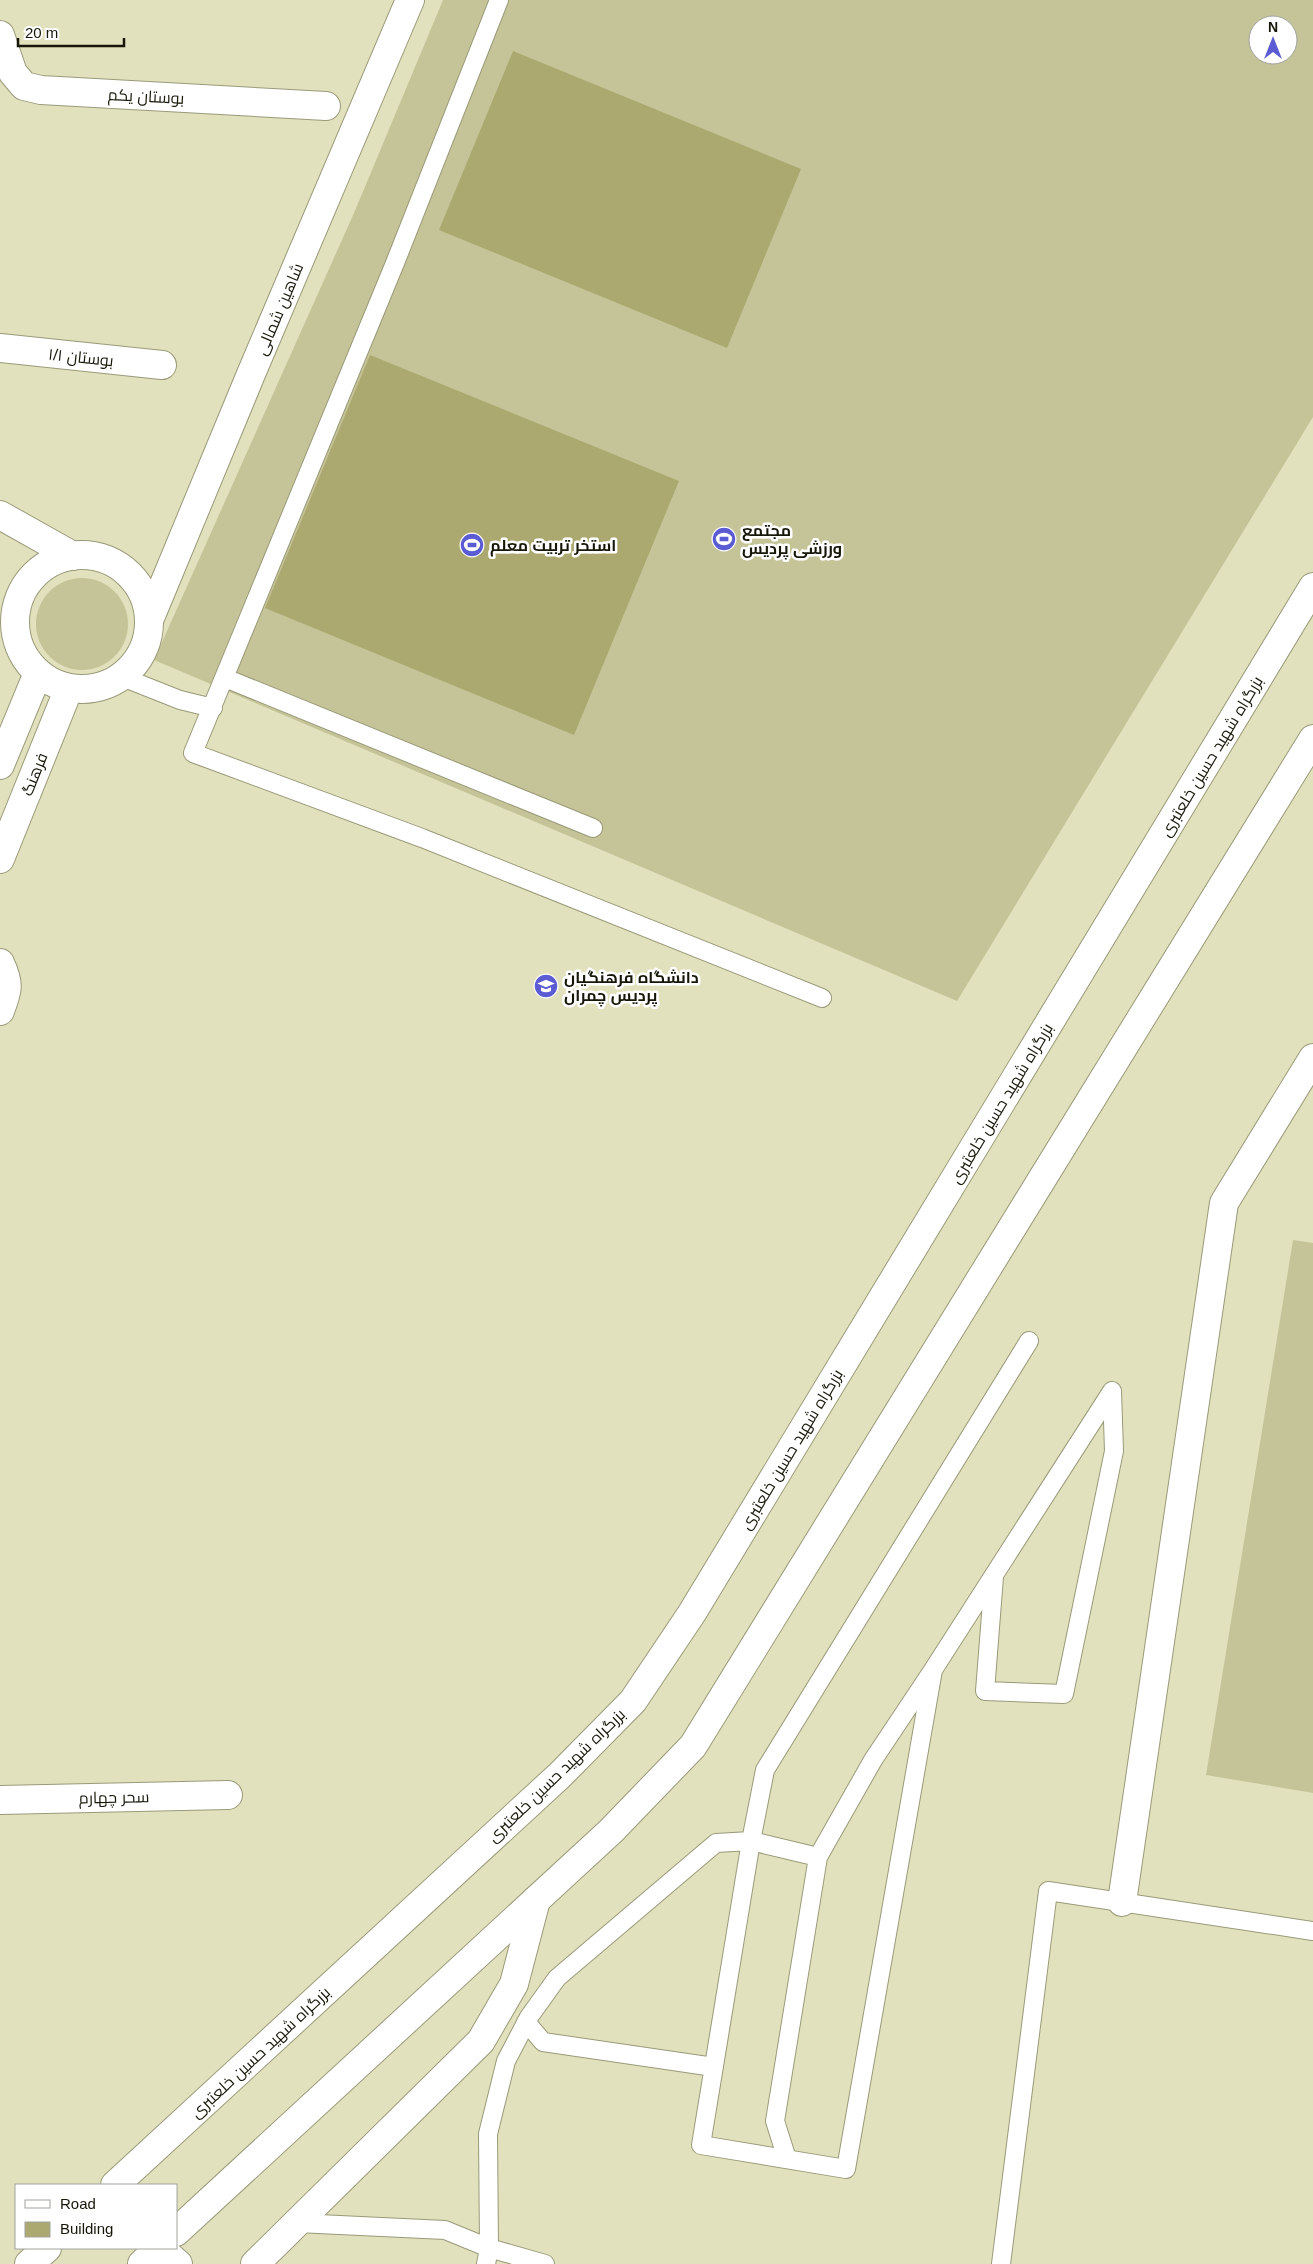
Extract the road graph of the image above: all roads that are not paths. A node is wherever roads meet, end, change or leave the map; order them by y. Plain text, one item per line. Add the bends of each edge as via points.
1 (410, 0) edge
2 (499, 0) edge
3 (0, 35) edge
4 (326, 106) dead end
5 (0, 348) edge
6 (162, 365) dead end
7 (0, 515) edge
8 (74, 556) junction
9 (1313, 587) edge
10 (9, 595) edge
11 (150, 618) junction
12 (38, 674) junction
13 (122, 677) junction
14 (225, 678) junction
15 (69, 688) junction
16 (213, 708) junction
17 (1313, 739) edge
18 (0, 765) edge
19 (593, 828) dead end
20 (0, 859) edge
21 (0, 964) edge
22 (822, 998) dead end
23 (0, 1011) edge
24 (1313, 1058) edge
25 (1029, 1341) dead end
26 (994, 1575) junction
27 (934, 1670) junction
28 (228, 1795) dead end
29 (0, 1800) edge
30 (751, 1841) junction
31 (818, 1857) junction
32 (536, 1900) junction
33 (1122, 1902) junction
34 (1313, 1931) edge
35 (526, 2022) junction
36 (714, 2067) junction
37 (787, 2159) junction
38 (115, 2184) edge
39 (297, 2223) junction
40 (178, 2230) edge
41 (46, 2249) edge
42 (159, 2249) edge
43 (161, 2249) edge
44 (487, 2256) edge
45 (29, 2264) edge
46 (142, 2264) edge
47 (178, 2264) edge
48 (255, 2264) edge
49 (545, 2264) edge
50 (1001, 2264) edge

1 - 11 main road, شاهین شمالی
2 - 14 lane
3 - 4 main road, بوستان یکم via 13,73 24,86 41,90
5 - 6 main road, بوستان ۱/۱
7 - 8 main road
8 - 10 main road via 56,560
8 - 11 main road via 96,556 116,564 133,578 145,597
9 - 38 main road, بزرگراه شهید حسین خلعتبری via 697,1605 634,1700 560,1775
10 - 12 main road via 17,640 25,659
11 - 13 main road via 147,640 138,661
12 - 15 main road
12 - 18 main road
13 - 15 main road via 88,690
13 - 16 lane via 180,700
14 - 16 lane
14 - 19 lane
15 - 20 main road, فرهنگ
16 - 22 lane via 193,754 422,838
17 - 32 main road via 693,1746 611,1831
21 - 23 main road via 8,986
24 - 33 main road via 1224,1203
25 - 30 lane via 765,1770
26 - 26 lane via 1096,1416 1112,1391 1114,1451 1064,1694 985,1691
26 - 27 lane
27 - 31 lane via 873,1760
27 - 37 lane via 846,2169
28 - 29 main road, سحر چهارم
30 - 31 lane
30 - 35 lane via 716,1843 557,1978
30 - 36 lane
31 - 37 lane via 774,2121
32 - 39 main road via 514,1984 481,2041
32 - 40 main road
33 - 34 lane
33 - 50 lane via 1048,1891
35 - 36 lane via 543,2042
35 - 44 lane via 506,2061 488,2134
36 - 37 lane via 701,2145
39 - 44 lane via 445,2230
39 - 48 main road
41 - 45 main road
42 - 46 main road
43 - 47 main road
44 - 49 lane

